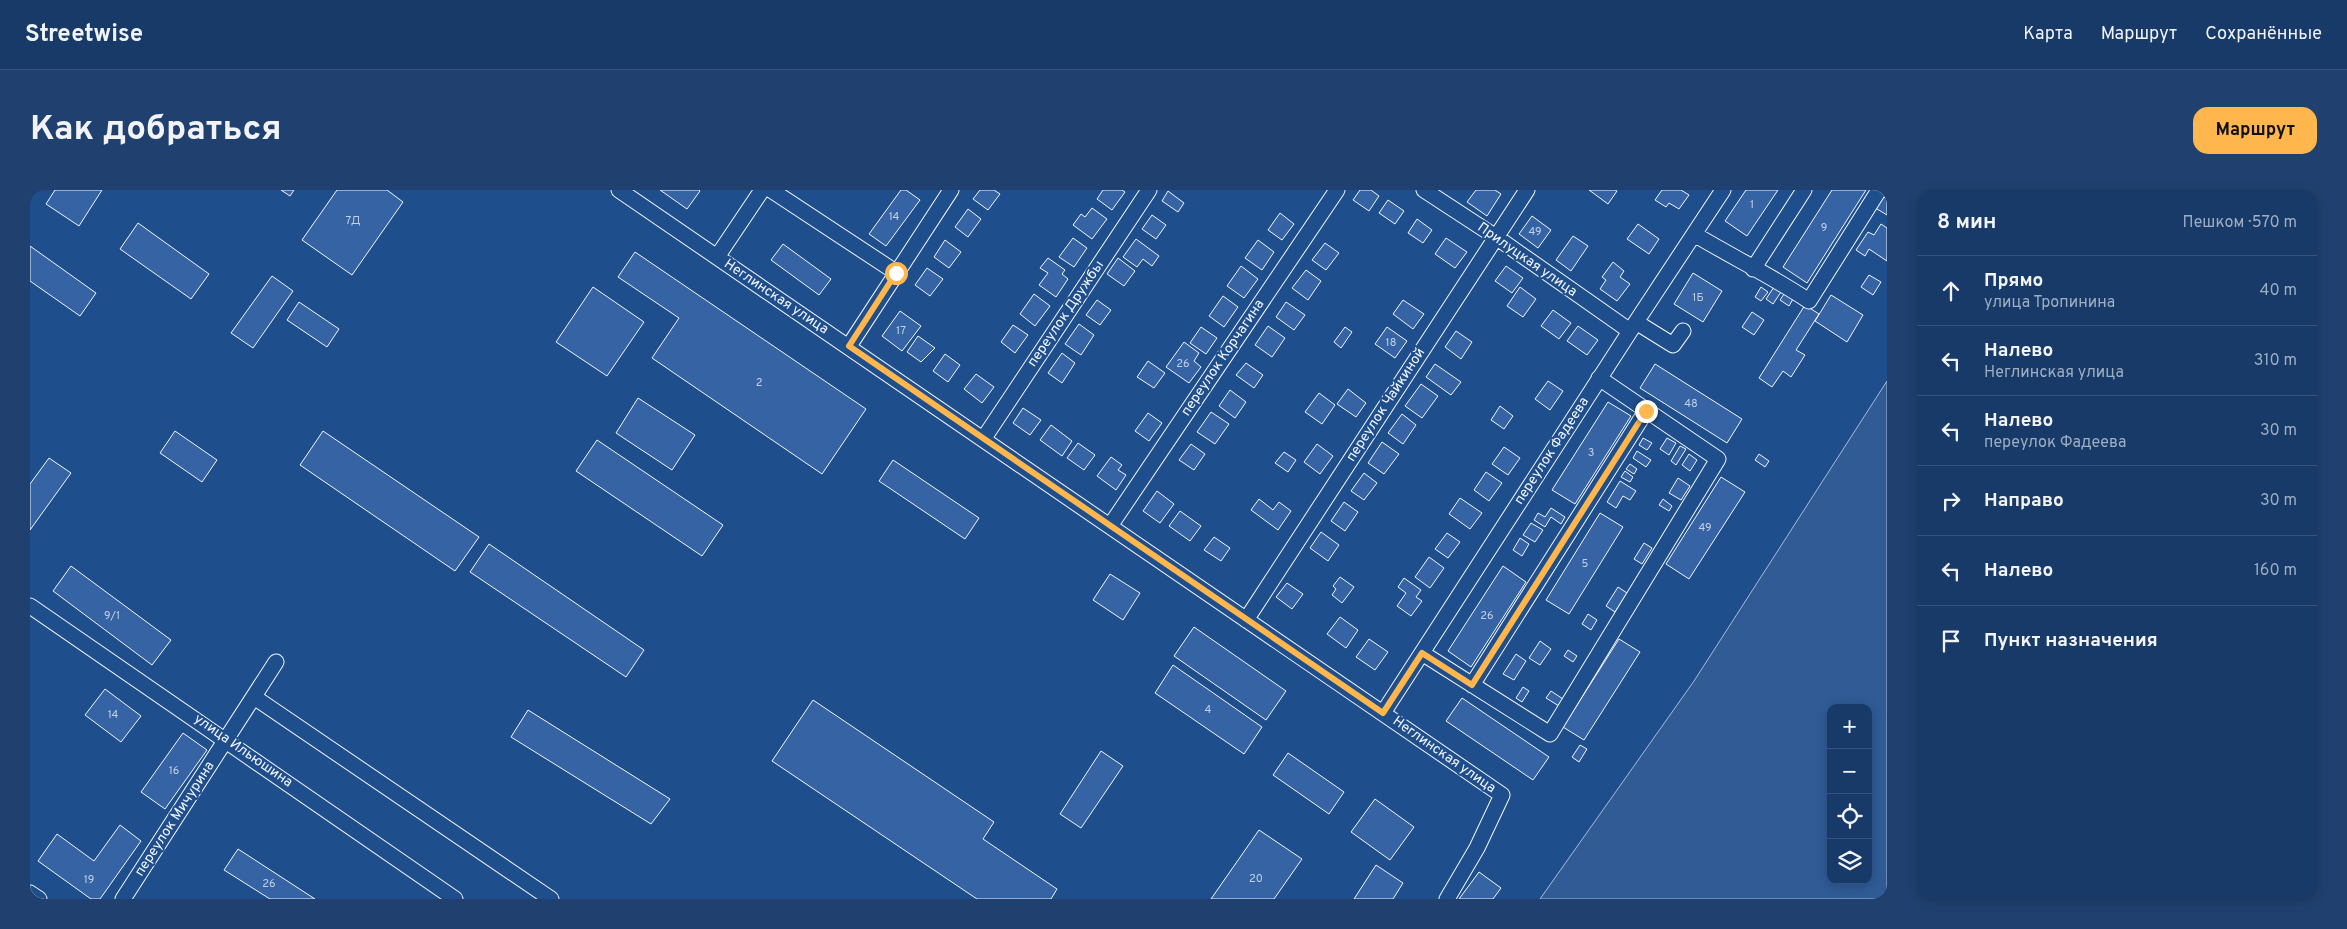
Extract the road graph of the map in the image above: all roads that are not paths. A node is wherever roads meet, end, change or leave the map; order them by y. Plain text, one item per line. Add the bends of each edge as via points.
1 (619, 190) edge
2 (762, 190) edge
3 (771, 190) edge
4 (1149, 190) edge
5 (1337, 190) edge
6 (1424, 190) edge
7 (1528, 190) edge
8 (1724, 190) edge
9 (1804, 190) edge
10 (1879, 190) edge
11 (945, 192) edge
12 (1694, 234) junction
13 (1496, 237) junction
14 (717, 257) junction
15 (1753, 268) junction
16 (896, 273) junction
17 (1633, 326) junction
18 (1683, 331) dead end
19 (849, 346) junction
20 (1599, 378) junction
21 (1646, 411) junction
22 (984, 438) junction
23 (1110, 526) junction
24 (30, 606) edge
25 (1246, 620) junction
26 (1422, 653) junction
27 (276, 662) dead end
28 (1472, 685) junction
29 (254, 697) junction
30 (1383, 713) junction
31 (226, 739) junction
32 (30, 893) edge
33 (39, 899) edge
34 (123, 899) edge
35 (455, 899) edge
36 (551, 899) edge
37 (1447, 899) edge

1 - 14 street, Неглинская улица
2 - 14 street
3 - 16 street
4 - 22 street, переулок Дружбы
5 - 23 street, переулок Корчагина
6 - 13 street, Прилуцкая улица
7 - 13 street, переулок Чайкиной
8 - 12 street, переулок Фадеева
9 - 15 street
10 - 15 street via 1808,301 1780,281
11 - 16 street
12 - 15 street
12 - 17 street, переулок Фадеева
13 - 17 street, Прилуцкая улица
13 - 25 street, переулок Чайкиной
14 - 19 street, Неглинская улица
16 - 19 street
17 - 18 street, Прилуцкая улица via 1673,345
17 - 20 street, переулок Фадеева
19 - 22 street, Неглинская улица
20 - 21 street
20 - 26 street, переулок Фадеева
21 - 28 street
21 - 28 street via 1718,459 1550,734
22 - 23 street, Неглинская улица
23 - 25 street, Неглинская улица
24 - 31 street, улица Ильюшина
25 - 30 street, Неглинская улица
26 - 28 street
26 - 30 street, переулок Фадеева
27 - 29 street, переулок Мичурина
29 - 31 street, переулок Мичурина
29 - 36 street
30 - 37 street, Неглинская улица via 1502,795 1478,848
31 - 34 street, переулок Мичурина
31 - 35 street, улица Ильюшина
32 - 33 street

